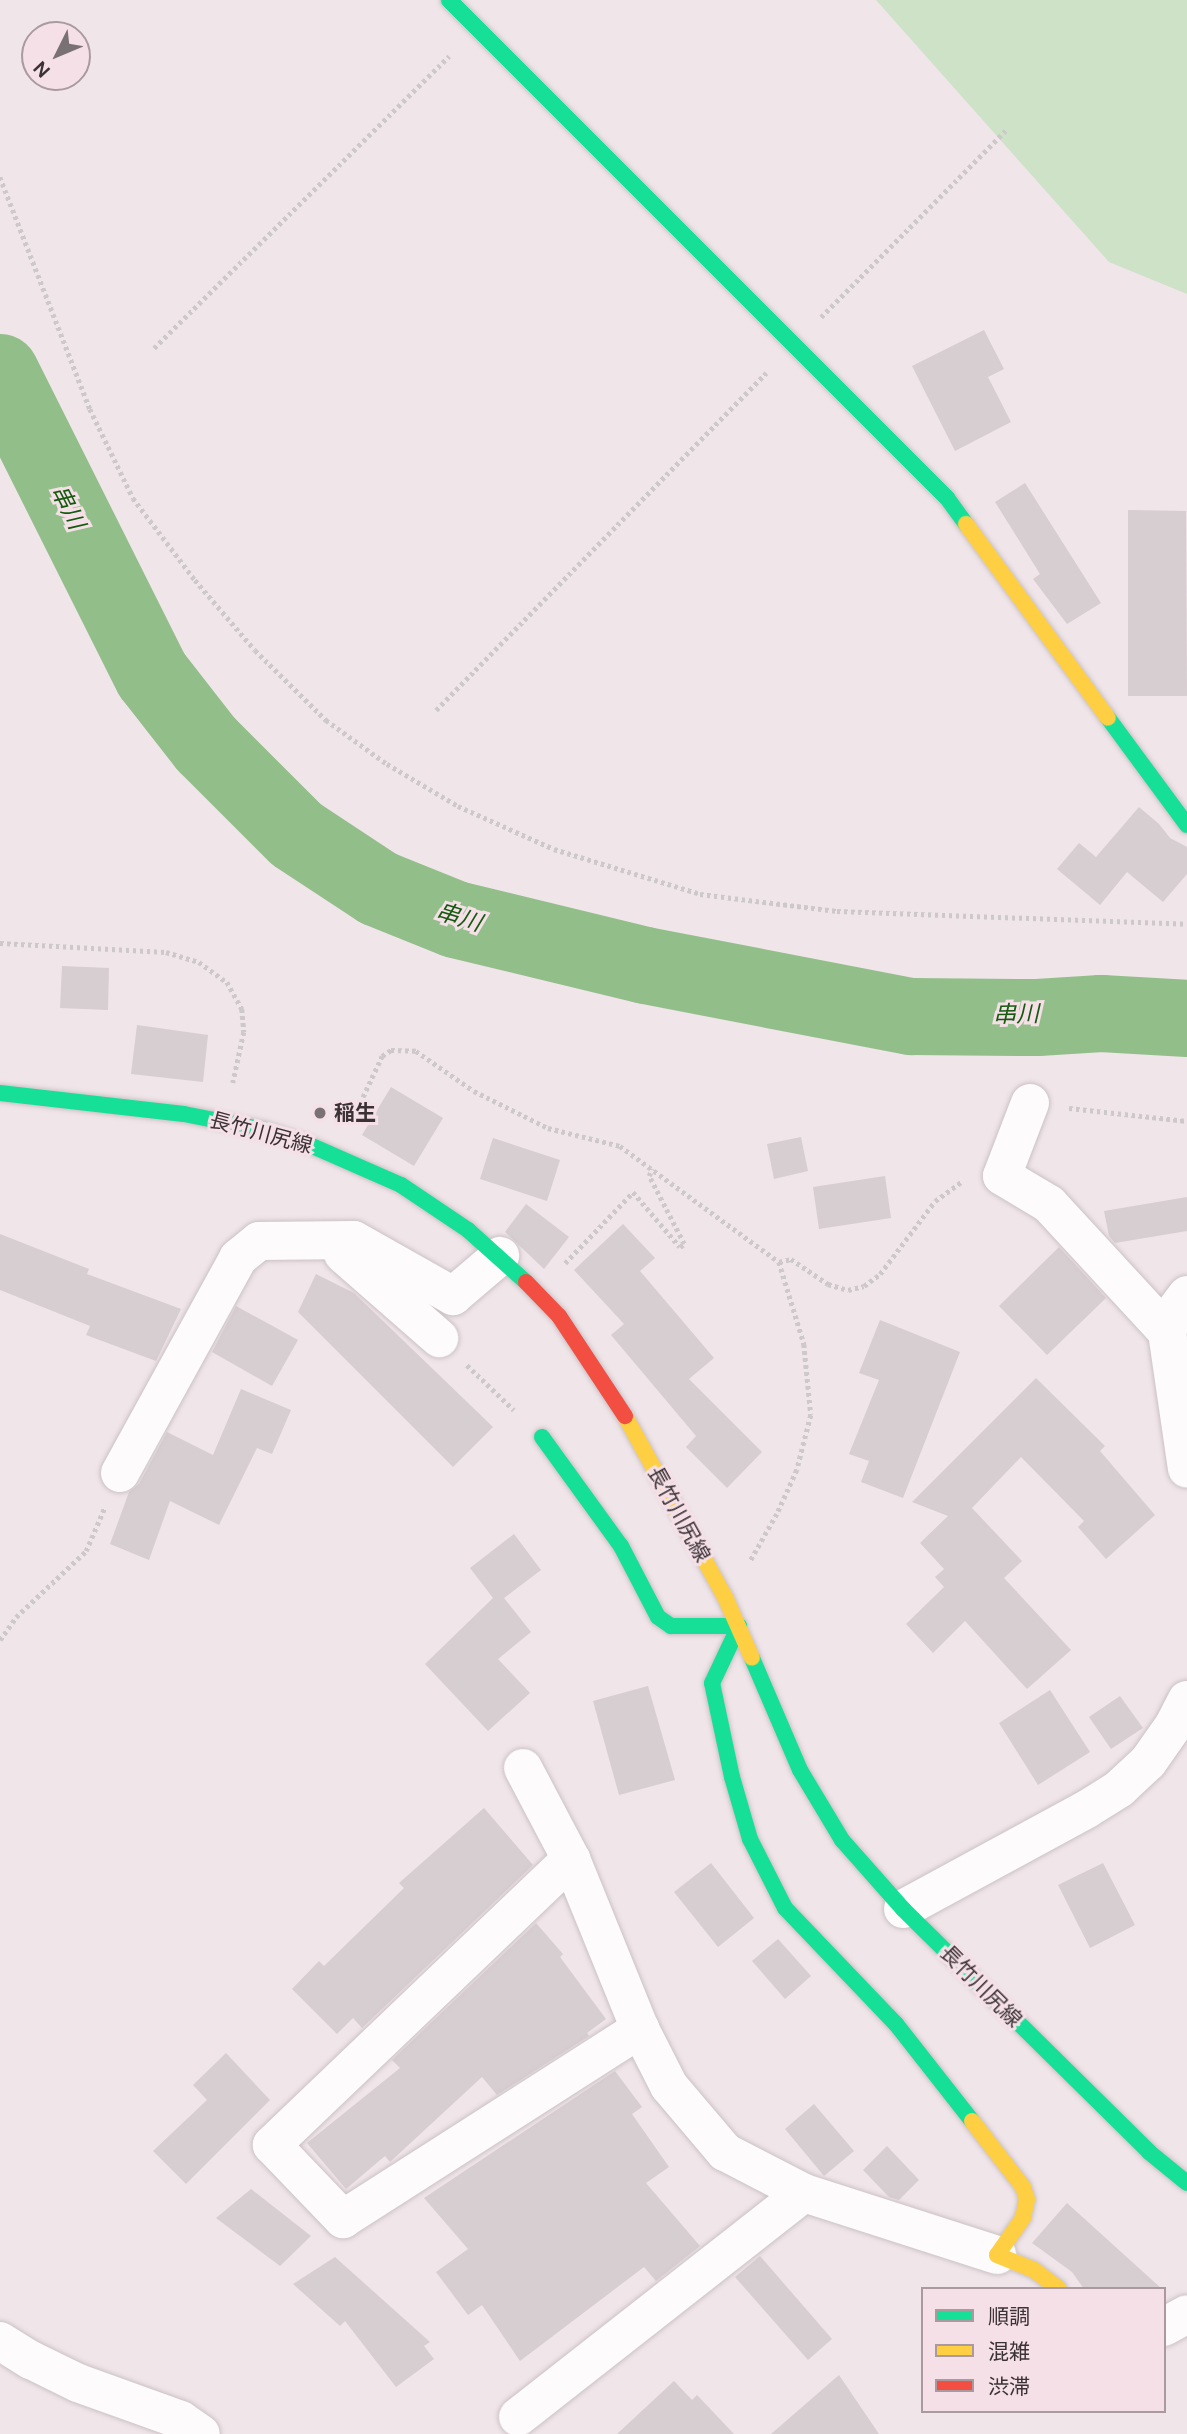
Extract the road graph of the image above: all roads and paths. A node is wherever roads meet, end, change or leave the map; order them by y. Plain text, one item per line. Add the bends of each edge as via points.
1 (449, 0) edge
2 (477, 28) junction
3 (1006, 130) dead end
4 (0, 177) edge
5 (795, 343) junction
6 (154, 348) dead end
7 (436, 710) dead end
8 (1187, 825) edge
9 (1187, 924) edge
10 (0, 943) edge
11 (0, 1093) edge
12 (1030, 1103) joint
13 (225, 1121) junction
14 (1187, 1121) edge
15 (336, 1154) junction
16 (652, 1169) junction
17 (1002, 1176) junction
18 (324, 1242) junction
19 (500, 1256) junction
20 (779, 1262) junction
21 (537, 1291) junction
22 (1187, 1295) edge
23 (1167, 1332) junction
24 (439, 1338) joint
25 (542, 1437) joint
26 (1187, 1469) edge
27 (120, 1473) joint
28 (763, 1539) dead end
29 (739, 1626) junction
30 (0, 1640) edge
31 (1187, 1700) edge
32 (523, 1768) dead end
33 (571, 1859) junction
34 (903, 1909) junction
35 (640, 2029) junction
36 (1187, 2183) edge
37 (804, 2193) junction
38 (996, 2255) junction
39 (1056, 2287) edge
40 (1187, 2314) edge
41 (1166, 2326) edge
42 (0, 2341) edge
43 (518, 2417) dead end
44 (201, 2434) edge

1 - 2 street
2 - 5 street
2 - 6 path
3 - 5 path
4 - 9 path via 90,409 133,498 255,650 326,719 387,764 458,806 554,849 700,894 837,911
5 - 7 path
5 - 8 street via 947,498
10 - 13 path via 166,952 198,962 227,982 242,1009 244,1032
11 - 13 street, 長竹川尻線
12 - 14 path
12 - 17 street
13 - 15 street, 長竹川尻線
15 - 16 path via 382,1056 403,1049 416,1051 474,1091 548,1128 620,1146
15 - 19 street, 長竹川尻線 via 435,1206
16 - 20 path
16 - 21 path via 649,1176 684,1244 681,1247 634,1192
17 - 20 path via 978,1176 955,1184 935,1201 880,1274 864,1286 848,1290 828,1284 791,1259
17 - 23 street via 1049,1205
18 - 19 street via 354,1240 453,1296
18 - 24 street via 359,1266
18 - 27 street via 259,1241 238,1258
19 - 21 street, 長竹川尻線
20 - 28 path via 804,1344 811,1415 797,1470
21 - 29 street, 長竹川尻線 via 614,1396
22 - 23 street via 1174,1311
23 - 26 street
24 - 25 path
25 - 29 street via 621,1546 659,1617 671,1626
27 - 30 path via 86,1551 16,1617
29 - 34 street, 長竹川尻線 via 810,1790 842,1840
29 - 38 street via 712,1683 750,1839 785,1908 897,2024 1023,2187 1027,2199 1023,2218
31 - 34 street via 1148,1762 1120,1788
32 - 33 street
33 - 35 street
33 - 35 street via 272,2145 343,2219
34 - 36 street, 長竹川尻線 via 1149,2152
35 - 37 street via 669,2086 725,2152
37 - 38 street
37 - 43 street
38 - 39 street via 1034,2270
40 - 41 street
42 - 44 street via 78,2383 181,2420

